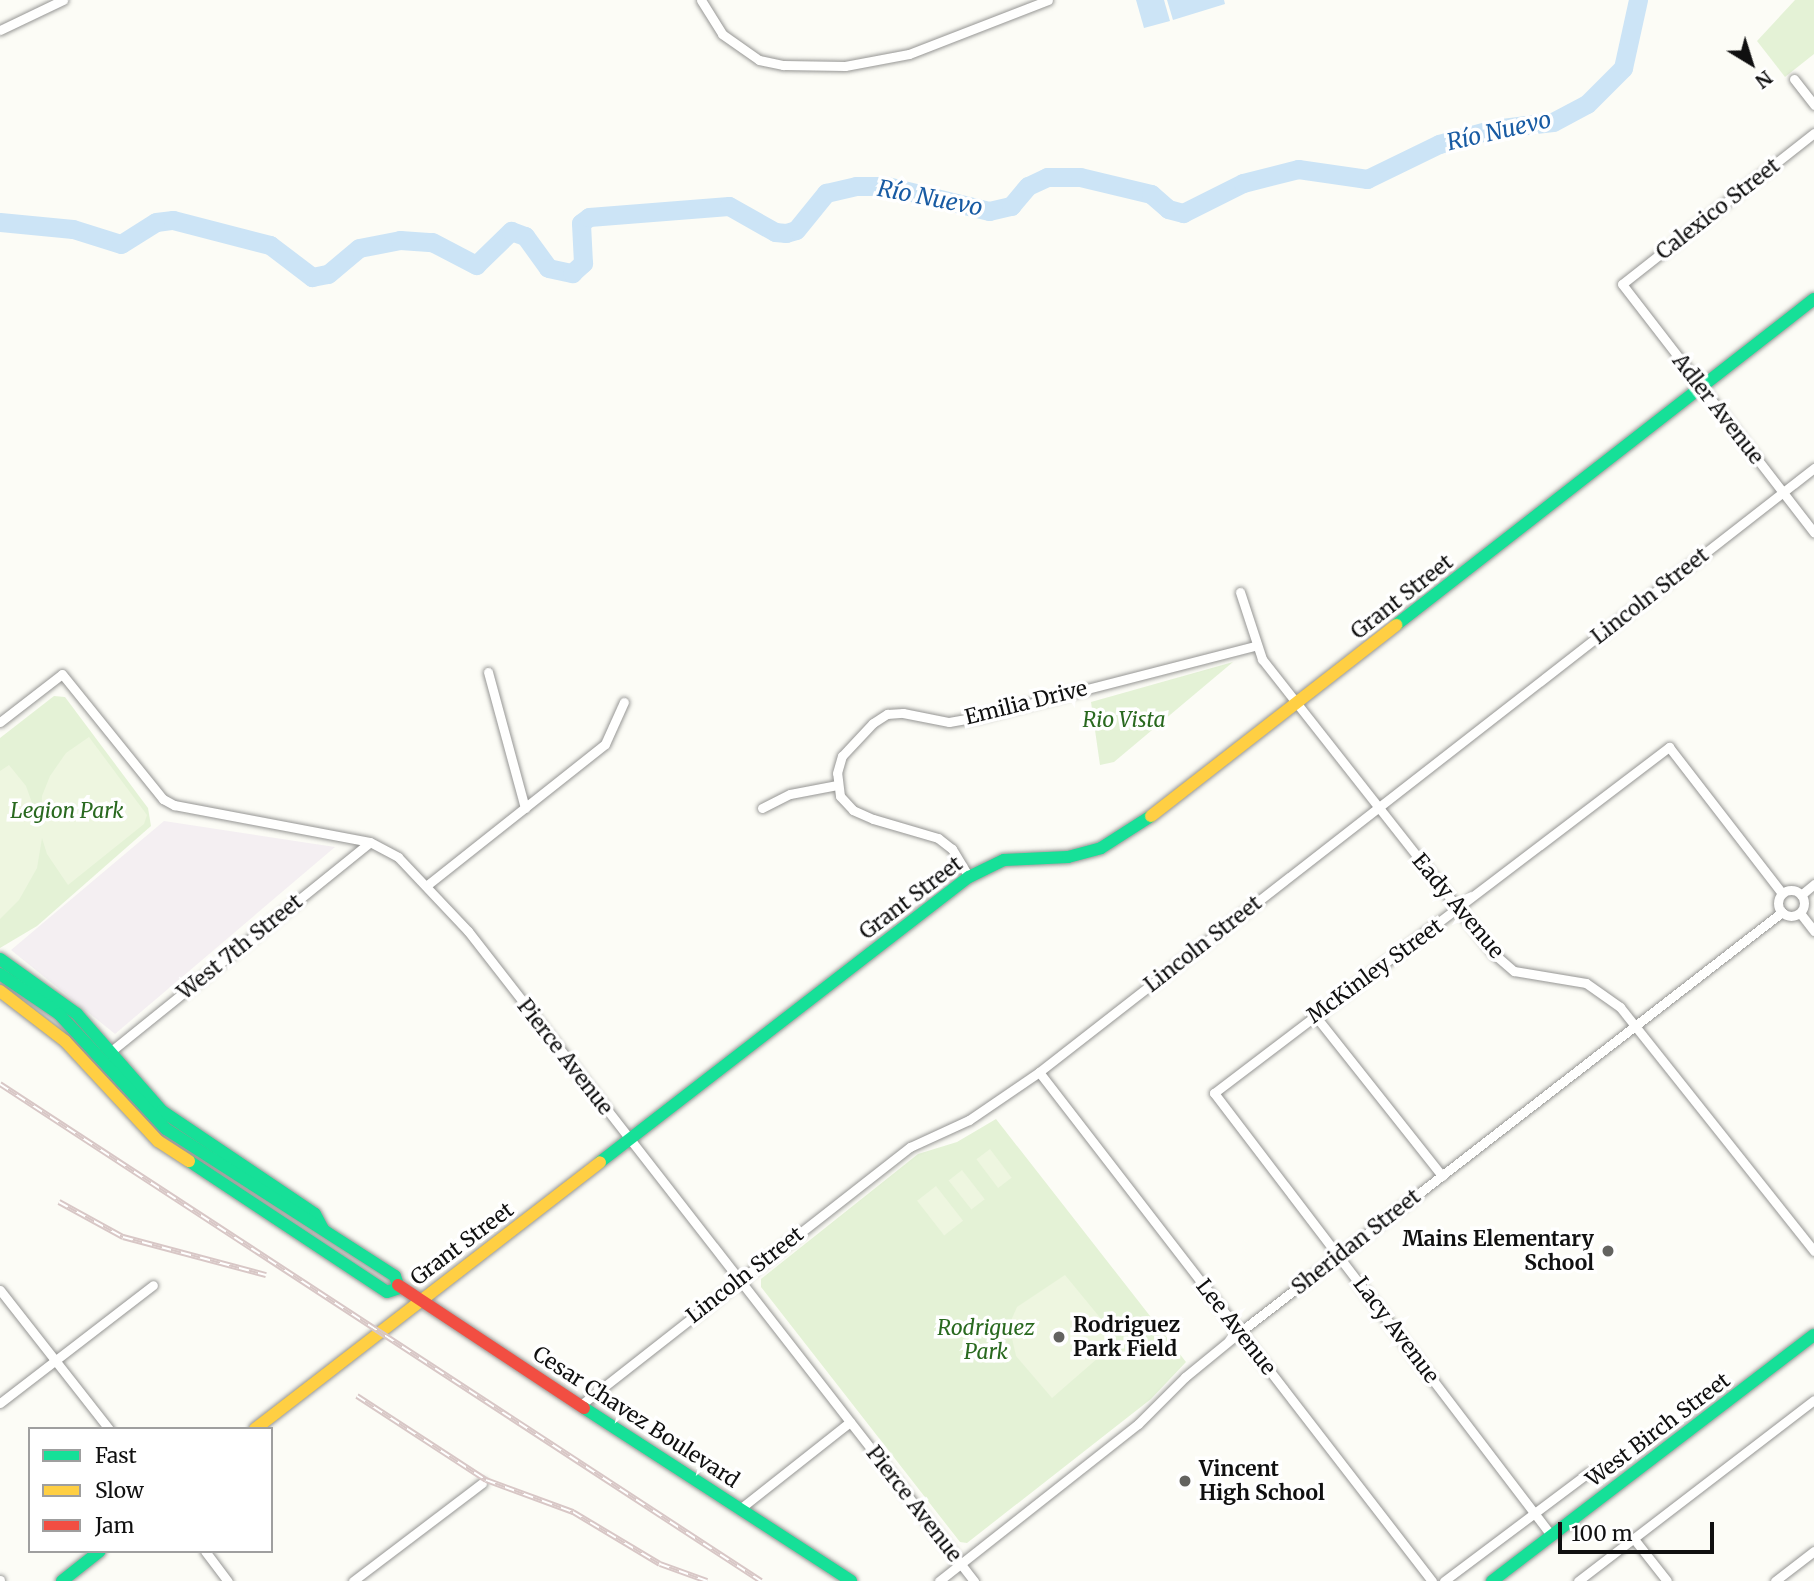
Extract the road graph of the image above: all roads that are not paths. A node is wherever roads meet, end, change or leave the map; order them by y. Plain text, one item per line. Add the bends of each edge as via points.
1 (63, 0) edge
2 (701, 0) edge
3 (1048, 0) edge
4 (0, 30) edge
5 (1794, 79) dead end
6 (1814, 105) edge
7 (1814, 133) edge
8 (1622, 284) joint
9 (1814, 299) edge
10 (1702, 387) junction
11 (1814, 468) edge
12 (1783, 493) junction
13 (1814, 532) edge
14 (1240, 592) dead end
15 (1255, 646) junction
16 (488, 672) dead end
17 (624, 702) dead end
18 (1296, 703) junction
19 (0, 722) edge
20 (837, 785) junction
21 (525, 808) junction
22 (762, 808) dead end
23 (1378, 808) junction
24 (370, 842) junction
25 (969, 877) junction
26 (1814, 884) edge
27 (426, 886) junction
28 (1782, 893) junction
29 (1801, 894) junction
30 (1458, 911) junction
31 (1782, 912) junction
32 (1800, 913) junction
33 (1814, 931) edge
34 (0, 959) edge
35 (0, 974) edge
36 (0, 991) edge
37 (1313, 1013) junction
38 (1636, 1027) junction
39 (110, 1052) junction
40 (1039, 1072) junction
41 (1214, 1093) joint
42 (630, 1140) junction
43 (1442, 1176) junction
44 (323, 1230) junction
45 (1814, 1251) edge
46 (1338, 1255) junction
47 (740, 1279) junction
48 (153, 1285) dead end
49 (399, 1288) junction
50 (0, 1290) edge
51 (421, 1300) junction
52 (1240, 1332) junction
53 (1814, 1335) edge
54 (55, 1361) junction
55 (1814, 1400) edge
56 (0, 1404) edge
57 (582, 1404) junction
58 (850, 1422) junction
59 (107, 1427) edge
60 (258, 1427) edge
61 (1589, 1472) dead end
62 (482, 1483) dead end
63 (741, 1508) junction
64 (1535, 1513) junction
65 (1551, 1535) junction
66 (1634, 1539) junction
67 (1814, 1551) edge
68 (97, 1553) edge
69 (207, 1553) edge
70 (961, 1563) junction
71 (62, 1581) edge
72 (228, 1581) edge
73 (353, 1581) edge
74 (851, 1581) edge
75 (939, 1581) edge
76 (974, 1581) edge
77 (1432, 1581) edge
78 (1444, 1581) edge
79 (1492, 1581) edge
80 (1578, 1581) edge
81 (1667, 1581) edge
82 (1775, 1581) edge

1 - 4 street
2 - 3 street via 722,34 759,60 833,66 909,54
5 - 6 street
7 - 8 street, Calexico Street
8 - 10 street, Adler Avenue
9 - 10 main road, Grant Street
10 - 12 street, Adler Avenue
10 - 18 main road, Grant Street
11 - 12 street, Lincoln Street
12 - 13 street, Adler Avenue
12 - 23 street, Lincoln Street
14 - 15 street, Eady Avenue
15 - 18 street, Eady Avenue
15 - 20 street, Emilia Drive via 978,717 949,722 887,715 853,740 842,757
16 - 21 street
17 - 21 street via 605,744
18 - 23 street, Eady Avenue
18 - 25 main road, Grant Street via 1134,830 1101,848 1068,857 1004,860
19 - 24 street, Pierce Avenue via 62,674 163,799 174,805
20 - 22 street via 790,794
20 - 25 street via 853,810 938,838 952,849
21 - 27 street
23 - 30 street, Eady Avenue
23 - 40 street, Lincoln Street
24 - 27 street, Pierce Avenue via 398,857
24 - 39 street, West 7th Street
25 - 42 main road, Grant Street
26 - 29 street
27 - 42 street, Pierce Avenue via 468,931
28 - 29 street via 1792,890
28 - 30 street, McKinley Street via 1669,747
28 - 31 street via 1778,902
29 - 32 street via 1804,905
30 - 37 street, McKinley Street
30 - 38 street, Eady Avenue via 1514,971 1586,984 1620,1007
31 - 32 street
31 - 38 street, Sheridan Street
32 - 33 street
34 - 39 main road via 78,1014
35 - 44 main road, Cesar Chavez Boulevard via 59,1014 166,1129
36 - 49 main road, Cesar Chavez Boulevard via 65,1041 169,1149 387,1292
37 - 41 street, McKinley Street
37 - 43 street
38 - 43 street, Sheridan Street
38 - 45 street, Eady Avenue
39 - 44 main road via 162,1111 315,1214
40 - 47 street, Lincoln Street via 969,1120 910,1147
40 - 52 street, Lee Avenue
41 - 46 street, Lacy Avenue
42 - 47 street, Pierce Avenue
42 - 51 main road, Grant Street
43 - 46 street, Sheridan Street
44 - 49 main road, Cesar Chavez Boulevard via 395,1276
46 - 52 street, Sheridan Street
46 - 64 street, Lacy Avenue
47 - 57 street, Lincoln Street
47 - 58 street, Pierce Avenue
48 - 54 street
49 - 51 main road, Cesar Chavez Boulevard
50 - 54 street
51 - 57 main road, Cesar Chavez Boulevard
51 - 60 main road, Grant Street
52 - 70 street, Sheridan Street via 1185,1377 1139,1424
52 - 77 street, Lee Avenue
53 - 65 main road, West Birch Street
54 - 56 street
54 - 59 street
55 - 66 street
57 - 63 main road, Cesar Chavez Boulevard
58 - 63 street
58 - 70 street, Pierce Avenue
61 - 64 street
62 - 73 street
63 - 74 main road, Cesar Chavez Boulevard
64 - 65 street, Lacy Avenue
64 - 78 street
65 - 79 main road, West Birch Street
66 - 80 street
66 - 81 street
67 - 82 street
68 - 71 main road
69 - 72 street
70 - 75 street, Sheridan Street
70 - 76 street, Pierce Avenue

